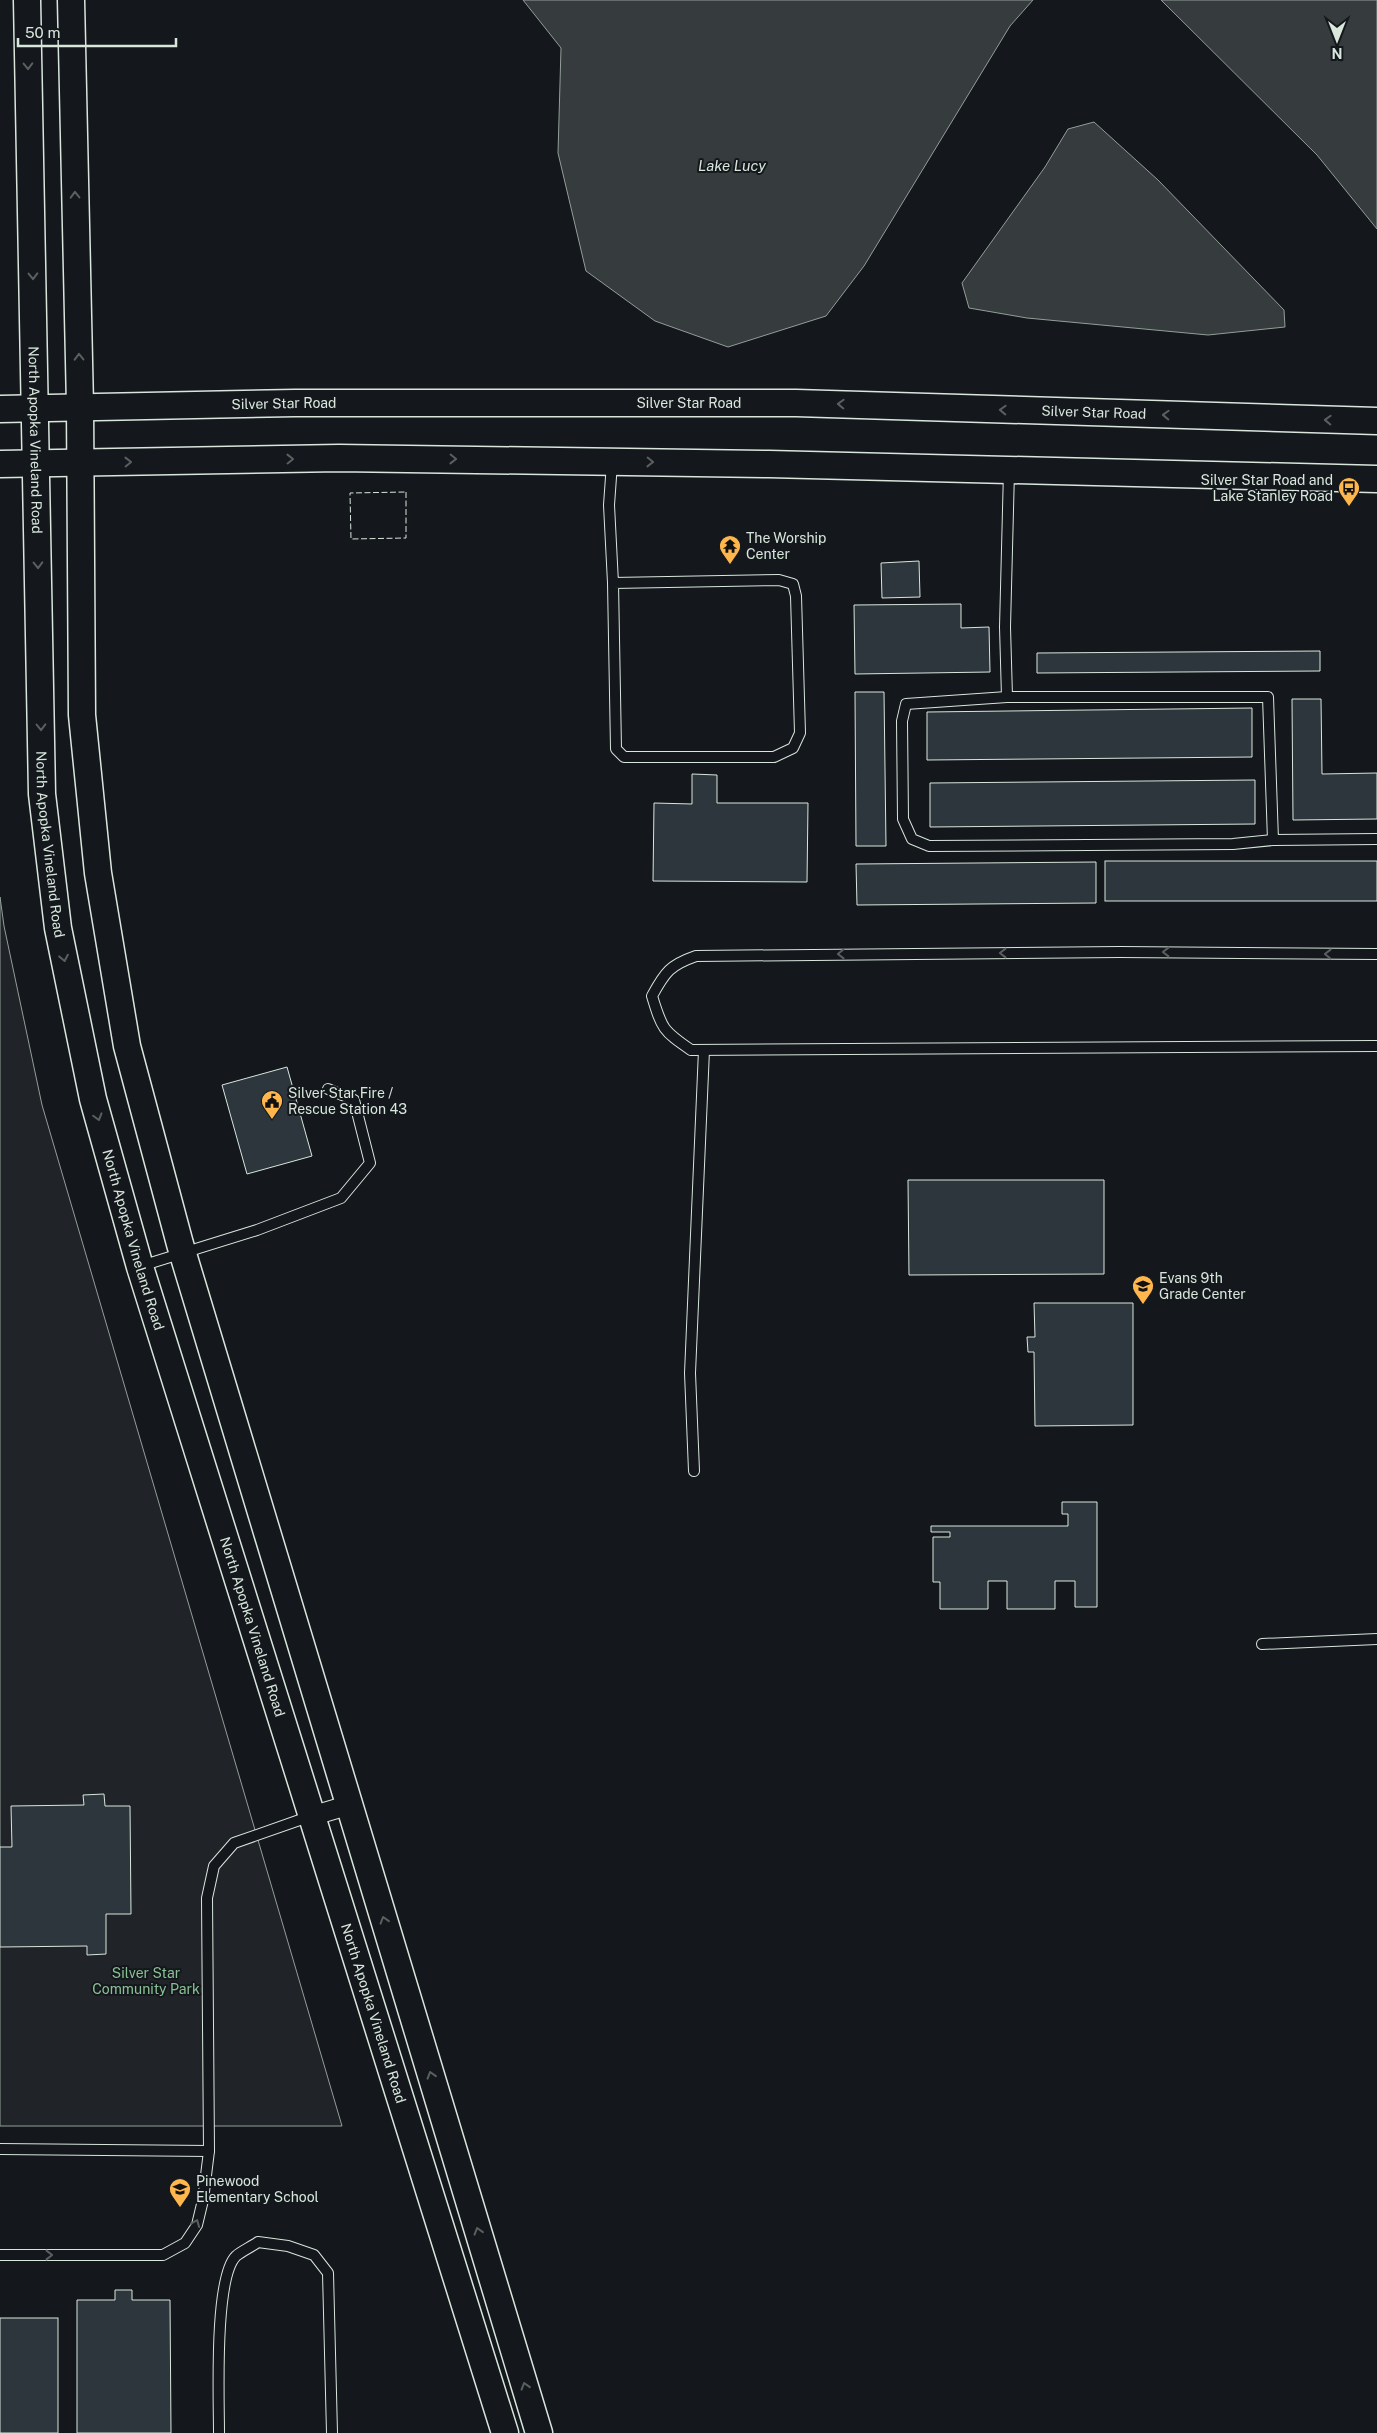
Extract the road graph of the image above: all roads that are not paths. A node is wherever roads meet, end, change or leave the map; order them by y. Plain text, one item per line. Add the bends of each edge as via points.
1 (27, 0) edge
2 (71, 0) edge
3 (80, 406) junction
4 (36, 408) junction
5 (0, 409) edge
6 (1377, 421) edge
7 (612, 462) junction
8 (36, 463) junction
9 (79, 463) junction
10 (0, 464) edge
11 (1009, 470) junction
12 (1377, 479) edge
13 (613, 583) junction
14 (1007, 697) junction
15 (1377, 839) edge
16 (1273, 840) junction
17 (1377, 954) edge
18 (1377, 1046) edge
19 (704, 1050) junction
20 (328, 1089) dead end
21 (183, 1253) junction
22 (140, 1267) junction
23 (694, 1471) dead end
24 (1377, 1639) edge
25 (1262, 1644) dead end
26 (349, 1805) junction
27 (312, 1816) junction
28 (0, 2149) edge
29 (209, 2151) junction
30 (0, 2255) edge
31 (218, 2433) edge
32 (332, 2433) edge
33 (505, 2433) edge
34 (539, 2433) edge

1 -> 4 main road, North Apopka Vineland Road
3 -> 2 main road
3 - 4 main road, Silver Star Road
6 -> 3 main road, Silver Star Road via 796,403
3 - 9 main road
4 - 5 main road, Silver Star Road
4 - 8 main road, North Apopka Vineland Road
9 -> 7 main road via 339,458
7 -> 11 main road
7 - 13 lane via 609,505
8 - 9 main road
8 - 10 main road
8 -> 22 main road, North Apopka Vineland Road via 42,794 58,928 92,1099
9 - 21 main road via 82,715 98,872 127,1046
11 - 12 main road
11 - 14 lane via 1005,628
13 - 13 lane via 616,749 624,757 774,757 793,748 800,732 793,584 779,580
14 - 16 lane via 1268,697
14 - 16 lane via 906,704 902,721 903,819 912,839 930,846 1233,844
15 - 16 lane
17 -> 19 lane via 1101,952 696,956 675,964 663,976 652,996 660,1024 672,1037 691,1050
18 - 19 lane
19 - 23 lane via 690,1374
20 - 21 lane via 354,1100 370,1163 341,1198 257,1230
21 - 22 lane
21 - 26 main road
22 - 27 main road, North Apopka Vineland Road
24 - 25 lane
26 - 27 street
34 -> 26 main road
27 - 29 lane via 234,1843 214,1866 208,1898
27 - 33 main road, North Apopka Vineland Road
28 - 29 lane
30 -> 29 lane via 163,2255 185,2243 197,2225 204,2200
31 - 32 lane via 220,2312 224,2278 235,2257 258,2242 288,2246 314,2255 328,2273

